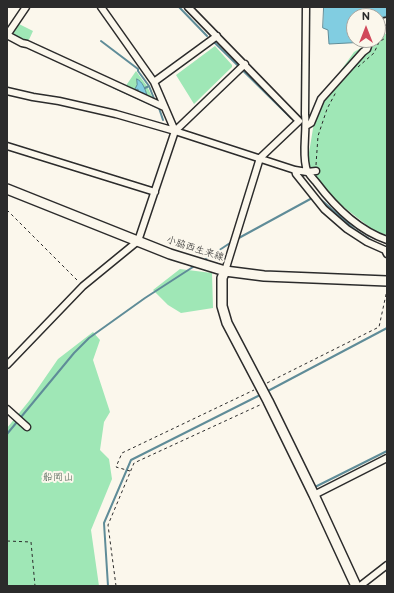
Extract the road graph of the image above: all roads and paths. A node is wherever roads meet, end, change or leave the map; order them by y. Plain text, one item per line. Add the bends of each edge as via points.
1 (26, 7) edge
2 (101, 7) edge
3 (188, 7) edge
4 (306, 7) edge
5 (7, 35) edge
6 (217, 36) junction
7 (387, 37) edge
8 (368, 48) edge
9 (245, 64) junction
10 (358, 68) dead end
11 (154, 82) junction
12 (339, 87) dead end
13 (7, 91) edge
14 (164, 107) junction
15 (300, 120) junction
16 (306, 126) junction
17 (175, 131) junction
18 (7, 146) edge
19 (260, 158) junction
20 (296, 170) junction
21 (316, 171) joint
22 (307, 172) junction
23 (7, 189) edge
24 (155, 192) junction
25 (7, 210) edge
26 (387, 240) edge
27 (138, 241) junction
28 (387, 254) edge
29 (225, 270) junction
30 (387, 281) edge
31 (83, 286) junction
32 (387, 290) edge
33 (7, 365) edge
34 (262, 386) junction
35 (268, 401) junction
36 (7, 409) edge
37 (27, 427) dead end
38 (387, 458) edge
39 (130, 471) junction
40 (314, 495) junction
41 (7, 541) edge
42 (387, 565) edge
43 (35, 586) edge
44 (116, 586) edge
45 (356, 586) edge
46 (360, 586) edge

1 - 5 street
2 - 11 street
3 - 6 street
4 - 16 street
5 - 14 street
6 - 9 street
6 - 11 street
7 - 10 path via 379,42 374,53
8 - 16 street via 321,99 311,123
9 - 15 street
9 - 17 street
11 - 14 street
12 - 21 path via 318,136
13 - 17 street via 66,102
14 - 17 street
15 - 16 street
15 - 19 street
16 - 22 street
17 - 19 street
17 - 24 street
18 - 24 street
19 - 20 street
19 - 29 street
20 - 22 street
20 - 28 street via 296,174 324,209 348,229 385,250
21 - 22 street
22 - 26 street via 331,201 370,233
23 - 27 main road, 小脇西生来線
24 - 27 street
25 - 31 path
27 - 29 main road, 小脇西生来線 via 170,254
27 - 31 street
29 - 30 main road, 小脇西生来線 via 264,276
29 - 34 main road via 222,278 222,306 227,323
31 - 33 street
32 - 34 path via 379,327
34 - 35 main road
34 - 39 path via 122,453 116,467
35 - 39 path via 134,463
35 - 40 main road
36 - 37 street
38 - 40 street
39 - 44 path via 108,525
40 - 45 main road
41 - 43 path via 31,542
42 - 46 street

